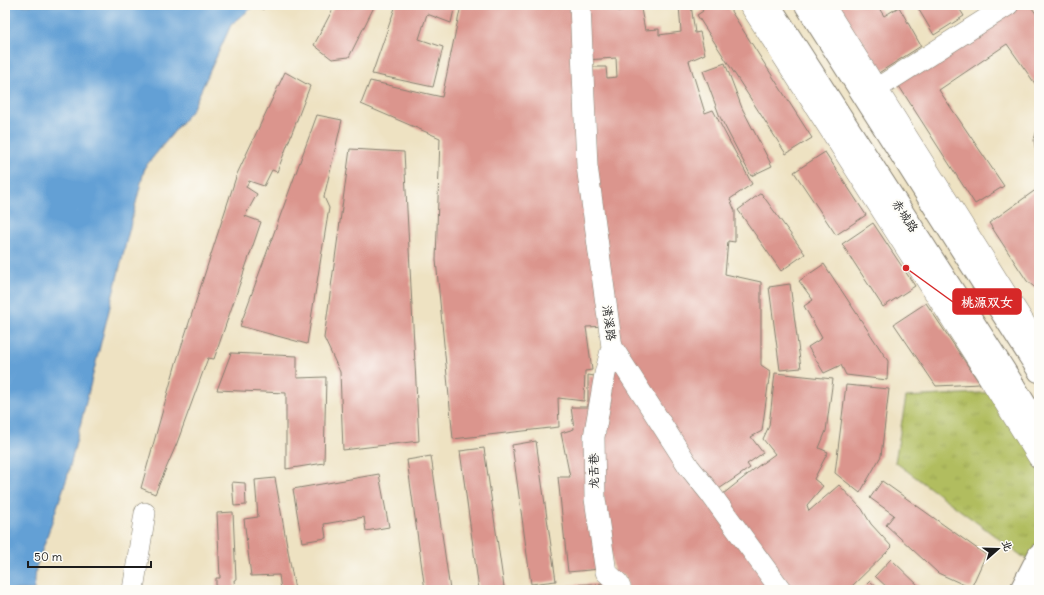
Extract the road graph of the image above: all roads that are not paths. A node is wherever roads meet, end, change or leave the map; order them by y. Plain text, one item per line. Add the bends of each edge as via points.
1 (580, 5) edge
2 (750, 5) edge
3 (769, 5) edge
4 (806, 5) edge
5 (824, 5) edge
6 (1008, 5) edge
7 (870, 93) junction
8 (1039, 346) edge
9 (612, 347) junction
10 (1038, 370) edge
11 (1039, 427) edge
12 (1039, 458) edge
13 (145, 513) dead end
14 (1039, 555) edge
15 (1029, 581) edge
16 (133, 590) edge
17 (621, 590) edge
18 (781, 590) edge

1 - 9 street, 清溪路 via 587,166
2 - 12 street
3 - 11 main road, 赤城路
4 - 7 main road
5 - 7 street
6 - 7 street
7 - 8 street
7 - 10 main road
9 - 17 street, 龙舌巷 via 594,437 595,499 606,572 618,583
9 - 18 street, 清溪路 via 689,467
13 - 16 street
14 - 15 main road

